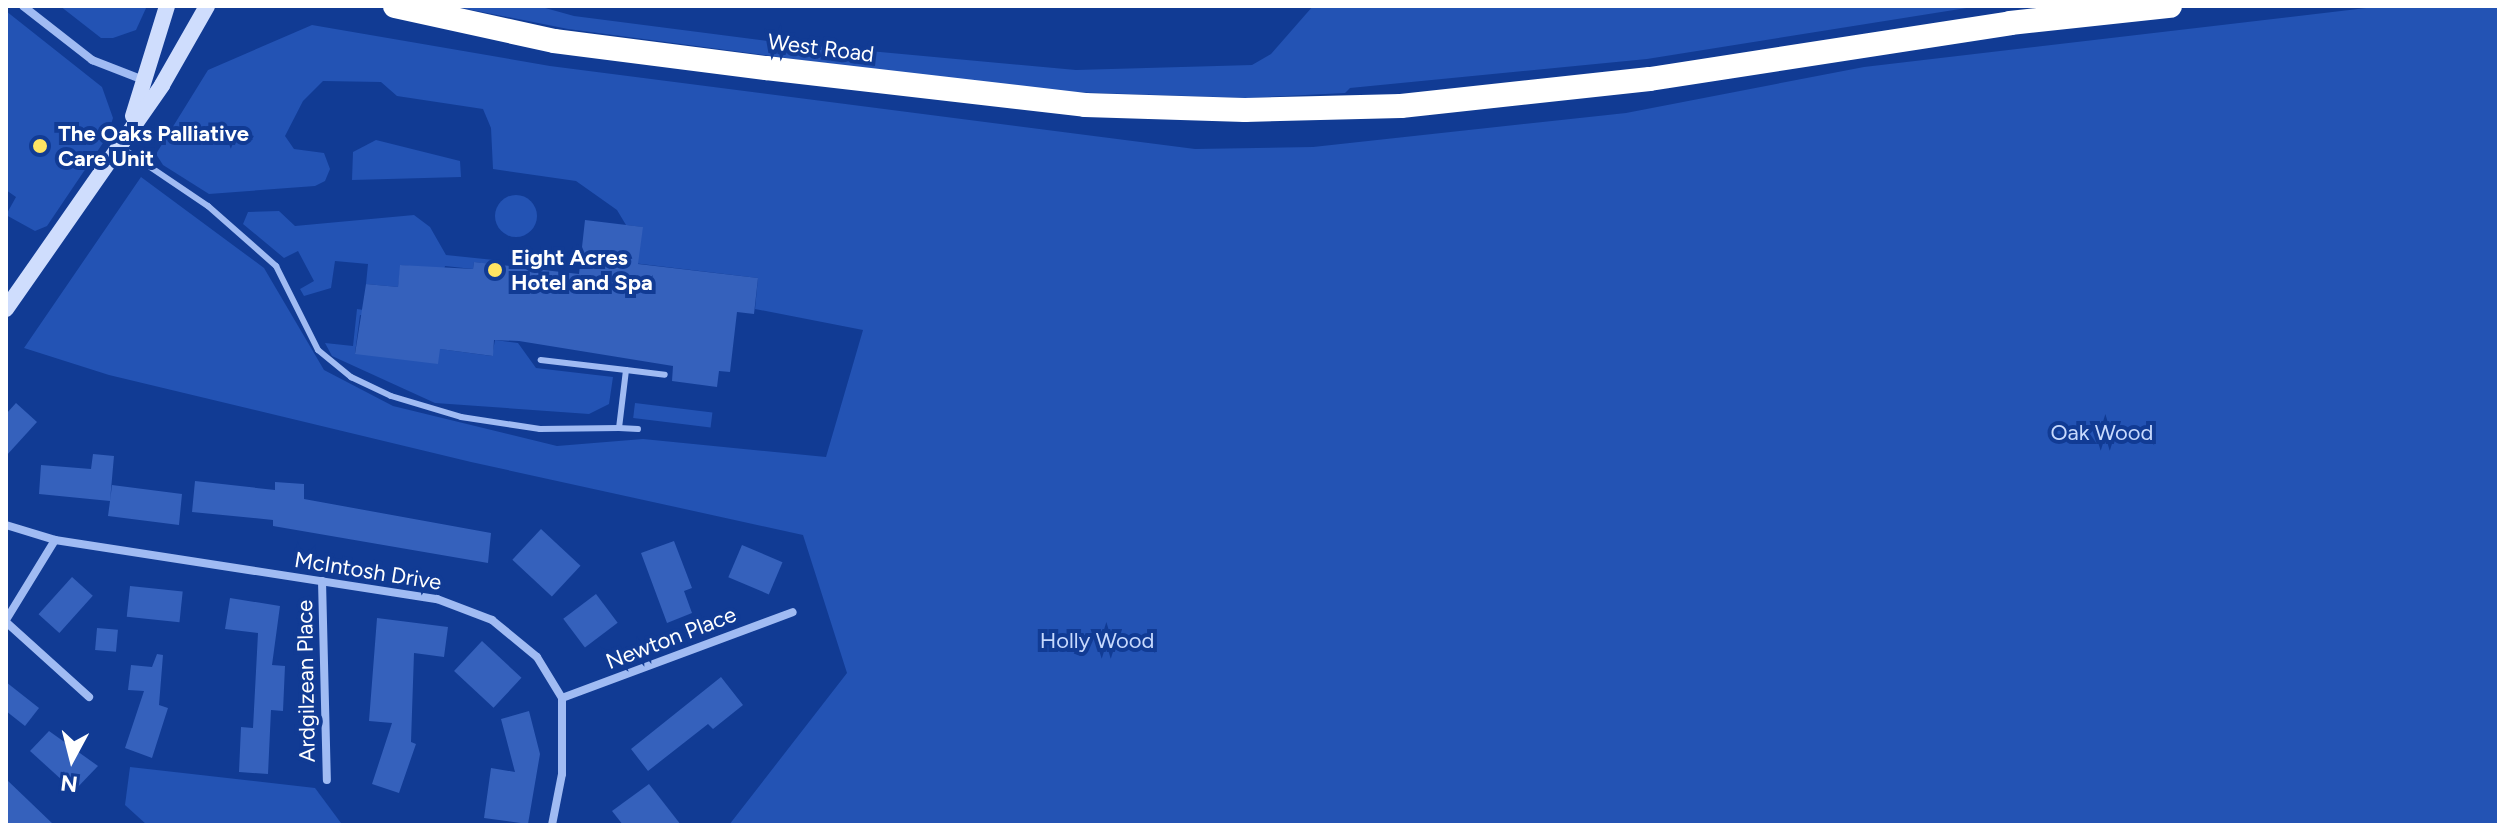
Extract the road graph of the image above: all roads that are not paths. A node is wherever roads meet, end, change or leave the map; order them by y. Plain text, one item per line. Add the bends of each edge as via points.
1 (23, 6) edge
2 (167, 6) edge
3 (207, 6) edge
4 (395, 6) edge
5 (2170, 6) edge
6 (144, 81) junction
7 (162, 85) junction
8 (128, 129) junction
9 (119, 146) junction
10 (6, 309) edge
11 (541, 360) dead end
12 (626, 370) junction
13 (665, 375) dead end
14 (619, 428) junction
15 (638, 429) dead end
16 (6, 525) edge
17 (55, 540) junction
18 (322, 581) junction
19 (793, 612) dead end
20 (6, 621) edge
21 (89, 697) dead end
22 (562, 698) junction
23 (327, 780) dead end
24 (552, 825) edge

1 - 6 street via 92,60
2 - 6 street
3 - 7 street
4 - 5 highway, West Road via 554,41 766,68 1085,105 1245,110 1401,106 1650,79 2010,23
6 - 7 street
6 - 8 street
7 - 8 street
8 - 9 street
9 - 10 street
9 - 14 lane via 208,206 276,266 318,350 351,377 391,396 461,417 540,429
11 - 12 lane
12 - 13 lane
12 - 14 lane
14 - 15 lane
16 - 17 street, McIntosh Drive
17 - 18 street, McIntosh Drive
17 - 20 street
18 - 22 street, McIntosh Drive via 467,607 515,635 537,657
18 - 23 street, Ardgilzean Place
19 - 22 street, Newton Place
20 - 21 street
22 - 24 street via 562,774

